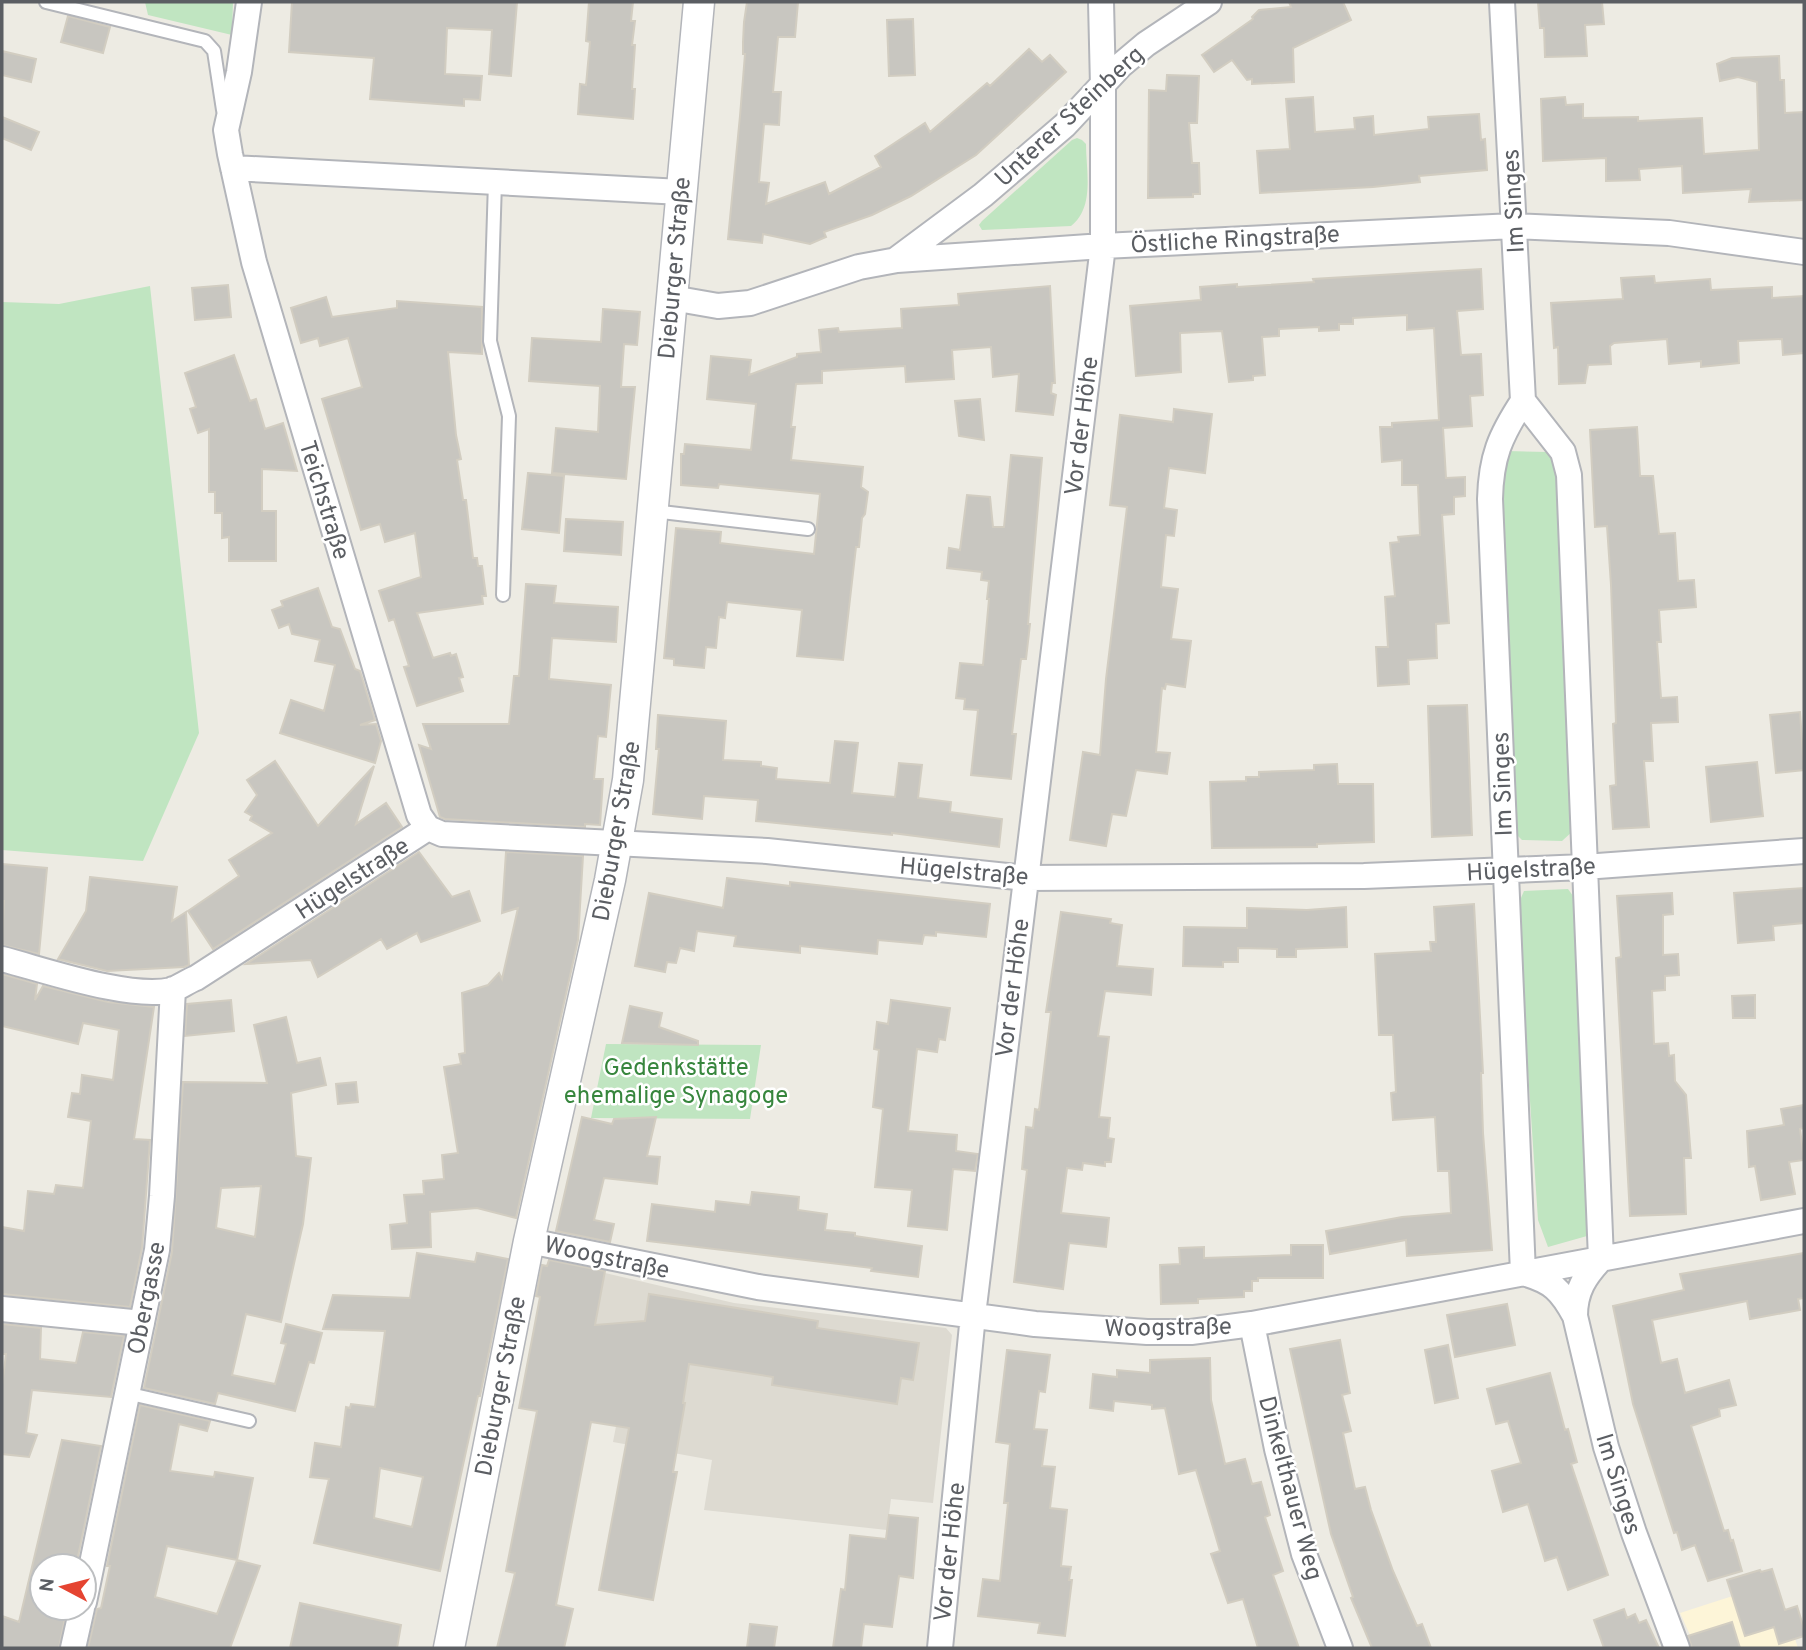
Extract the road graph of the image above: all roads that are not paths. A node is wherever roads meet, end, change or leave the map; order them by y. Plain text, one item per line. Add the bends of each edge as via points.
1 (46, 2) edge
2 (249, 2) edge
3 (699, 2) edge
4 (1101, 2) edge
5 (1209, 2) edge
6 (1502, 2) edge
7 (1103, 86) junction
8 (226, 130) junction
9 (233, 168) junction
10 (495, 182) junction
11 (681, 192) junction
12 (1514, 226) junction
13 (1103, 246) junction
14 (1804, 252) edge
15 (897, 260) junction
16 (672, 298) junction
17 (1524, 401) junction
18 (653, 511) junction
19 (808, 529) dead end
20 (503, 595) dead end
21 (428, 828) junction
22 (618, 843) junction
23 (1804, 851) edge
24 (1584, 867) junction
25 (1506, 870) junction
26 (1026, 878) junction
27 (2, 959) edge
28 (173, 989) junction
29 (1804, 1221) edge
30 (529, 1241) junction
31 (1601, 1259) junction
32 (1523, 1273) junction
33 (2, 1309) edge
34 (972, 1315) junction
35 (1575, 1316) junction
36 (142, 1323) junction
37 (1252, 1324) junction
38 (126, 1393) junction
39 (250, 1421) dead end
40 (94, 1552) edge
41 (79, 1622) edge
42 (73, 1648) edge
43 (449, 1648) edge
44 (940, 1648) edge
45 (1340, 1648) edge
46 (1677, 1648) edge

1 - 8 lane via 205,41 215,51
2 - 8 street, Teichstraße
3 - 11 street, Dieburger Straße
4 - 7 street, Vor der Höhe
5 - 7 street, Unterer Steinberg via 1146,44
6 - 12 street, Im Singes
7 - 13 street, Vor der Höhe
7 - 15 street, Unterer Steinberg via 983,195
8 - 9 street, Teichstraße
9 - 10 street
9 - 21 street, Teichstraße via 254,262 419,815
10 - 11 street
10 - 20 lane via 490,341 509,416
11 - 16 street, Dieburger Straße
12 - 13 street, Östliche Ringstraße
12 - 14 street, Östliche Ringstraße via 1669,233
12 - 17 street, Im Singes
13 - 15 street, Östliche Ringstraße
13 - 26 street, Vor der Höhe
15 - 16 street, Östliche Ringstraße via 859,267 750,303 718,306
16 - 18 street, Dieburger Straße
17 - 24 street via 1563,452 1569,475
17 - 25 street, Im Singes via 1505,428 1491,473
18 - 19 lane
18 - 22 street, Dieburger Straße via 633,735
21 - 22 street, Hügelstraße via 442,834
21 - 28 street, Hügelstraße
22 - 26 street, Hügelstraße via 767,851
22 - 30 street, Dieburger Straße
23 - 24 street, Hügelstraße
24 - 25 street, Hügelstraße
24 - 31 street
25 - 26 street, Hügelstraße via 1364,876
25 - 32 street, Im Singes
26 - 34 street, Vor der Höhe
27 - 28 street via 127,989
28 - 36 street, Obergasse via 162,1203
29 - 31 street, Woogstraße
30 - 34 street, Woogstraße via 758,1287
30 - 43 street, Dieburger Straße
31 - 32 street, Woogstraße
31 - 35 street, Im Singes via 1579,1289
32 - 35 street, Im Singes via 1553,1284
32 - 37 street, Woogstraße
33 - 36 street
34 - 37 street, Woogstraße via 1122,1332 1191,1332
34 - 44 street, Vor der Höhe
35 - 46 street, Im Singes via 1606,1447
36 - 38 street, Obergasse
37 - 45 street, Dinkelthauer Weg via 1304,1554
38 - 39 lane
38 - 40 street, Obergasse
41 - 42 street

